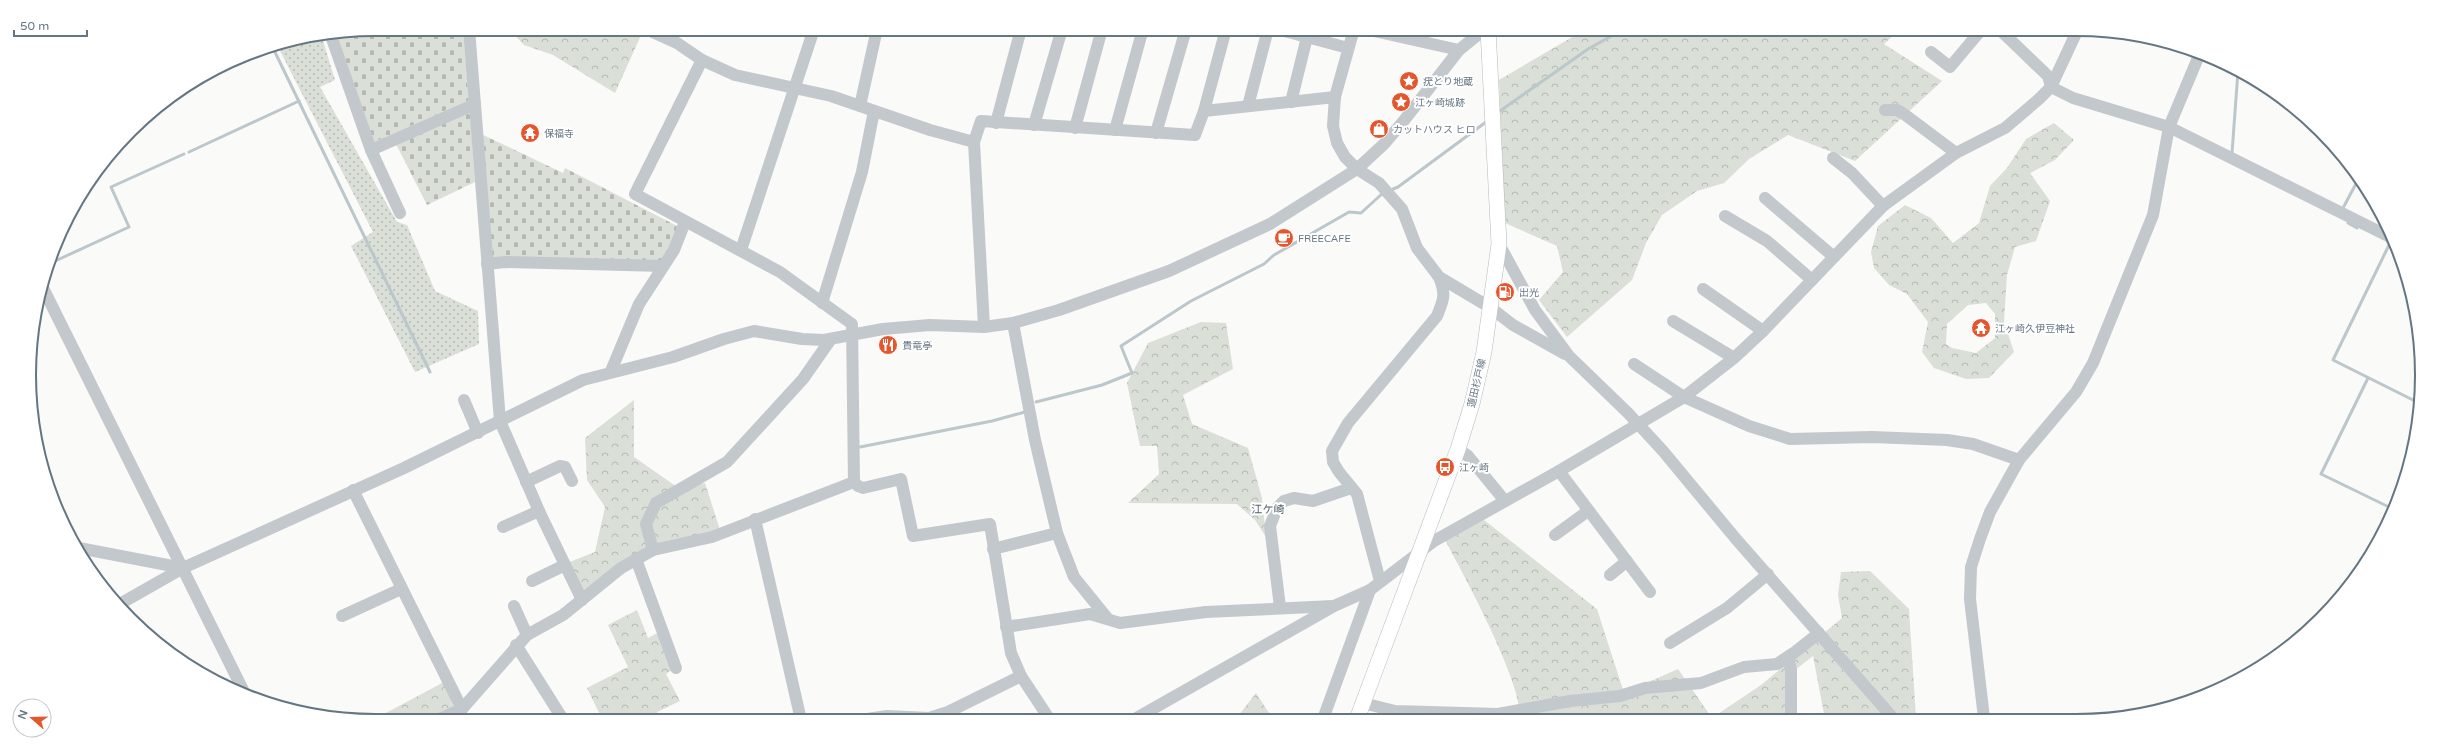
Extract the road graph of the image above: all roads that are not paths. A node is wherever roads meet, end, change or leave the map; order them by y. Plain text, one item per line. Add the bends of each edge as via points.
1 (470, 36) edge
2 (662, 36) edge
3 (812, 36) edge
4 (875, 36) edge
5 (1019, 36) edge
6 (1060, 36) edge
7 (1100, 36) edge
8 (1141, 36) edge
9 (1184, 36) edge
10 (1224, 36) edge
11 (1266, 36) edge
12 (1303, 36) edge
13 (1352, 36) edge
14 (1396, 36) edge
15 (1477, 36) edge
16 (1486, 36) edge
17 (1975, 36) edge
18 (2006, 36) edge
19 (2075, 36) edge
20 (1307, 37) junction
21 (332, 39) edge
22 (1348, 48) junction
23 (1459, 50) junction
24 (1931, 52) dead end
25 (2198, 59) edge
26 (702, 60) junction
27 (2051, 87) junction
28 (795, 89) junction
29 (1335, 97) junction
30 (1291, 102) junction
31 (475, 104) junction
32 (860, 106) junction
33 (1248, 106) junction
34 (874, 110) junction
35 (1885, 110) dead end
36 (1204, 111) junction
37 (996, 123) junction
38 (1034, 125) junction
39 (2169, 127) junction
40 (1075, 128) junction
41 (1115, 130) junction
42 (1156, 133) junction
43 (974, 142) junction
44 (371, 150) junction
45 (1956, 153) junction
46 (1832, 158) dead end
47 (1357, 169) junction
48 (1764, 198) dead end
49 (1883, 206) junction
50 (400, 213) dead end
51 (1725, 216) dead end
52 (685, 222) junction
53 (2384, 234) edge
54 (1499, 244) junction
55 (741, 250) junction
56 (1834, 257) junction
57 (487, 264) junction
58 (663, 266) junction
59 (1439, 277) junction
60 (1812, 280) junction
61 (1703, 289) dead end
62 (46, 295) edge
63 (822, 303) junction
64 (1491, 308) junction
65 (1673, 321) dead end
66 (1013, 323) junction
67 (984, 327) junction
68 (1763, 331) junction
69 (852, 335) junction
70 (832, 339) junction
71 (1569, 356) junction
72 (1734, 358) junction
73 (1634, 364) dead end
74 (611, 371) junction
75 (1684, 397) junction
76 (464, 400) dead end
77 (500, 421) junction
78 (1639, 425) junction
79 (474, 435) junction
80 (1458, 449) junction
81 (2019, 460) junction
82 (1559, 471) junction
83 (572, 481) dead end
84 (526, 482) junction
85 (854, 482) junction
86 (1351, 488) junction
87 (353, 490) junction
88 (1505, 501) junction
89 (539, 511) junction
90 (1588, 511) junction
91 (755, 519) junction
92 (502, 527) dead end
93 (1057, 533) junction
94 (1555, 535) dead end
95 (84, 549) edge
96 (993, 549) junction
97 (653, 550) junction
98 (1421, 550) junction
99 (636, 559) junction
100 (1627, 561) junction
101 (565, 565) junction
102 (183, 568) junction
103 (1768, 574) junction
104 (1610, 575) dead end
105 (532, 581) dead end
106 (1380, 581) junction
107 (401, 589) junction
108 (1370, 590) junction
109 (1650, 592) dead end
110 (582, 600) junction
111 (125, 605) edge
112 (514, 606) dead end
113 (1334, 606) junction
114 (1280, 607) junction
115 (342, 616) dead end
116 (1108, 619) junction
117 (1006, 627) junction
118 (1819, 632) junction
119 (527, 635) junction
120 (1670, 643) dead end
121 (516, 645) junction
122 (1788, 658) junction
123 (676, 668) dead end
124 (1021, 676) junction
125 (241, 686) edge
126 (1363, 703) junction
127 (462, 709) junction
128 (451, 714) edge
129 (560, 714) edge
130 (800, 714) edge
131 (942, 714) edge
132 (1046, 714) edge
133 (1144, 714) edge
134 (1325, 714) edge
135 (1358, 714) edge
136 (1468, 714) edge
137 (1498, 714) edge
138 (1791, 714) edge
139 (1890, 714) edge
140 (1984, 714) edge

1 - 31 street
2 - 26 street
3 - 28 street
4 - 32 street
5 - 37 street
6 - 38 street
7 - 40 street
8 - 41 street
9 - 42 street
10 - 36 street
11 - 33 street
12 - 20 street
13 - 22 street
14 - 23 street
15 - 23 street
16 - 54 main road, 蓮田杉戸線
17 - 24 street via 1950,67
18 - 27 street via 2048,76
19 - 27 street
20 - 22 street
20 - 30 street
21 - 44 street
22 - 29 street
23 - 47 street via 1384,144
25 - 39 street
26 - 28 street via 735,75
26 - 52 street via 635,194
27 - 39 street via 2072,98
27 - 45 street via 2005,128
28 - 32 street via 831,96
28 - 55 street
29 - 30 street
29 - 47 street via 1333,126 1337,143 1345,157
30 - 33 street
31 - 44 street
31 - 57 street
32 - 34 street
33 - 36 street
34 - 43 street
34 - 63 street via 862,172
35 - 45 street via 1897,110 1904,114
36 - 42 street via 1195,136
37 - 38 street
37 - 43 street via 981,120
38 - 40 street
39 - 53 street
39 - 81 street via 2153,215 2092,363 2076,392
40 - 41 street
41 - 42 street
43 - 67 street
44 - 50 street
45 - 49 street
46 - 49 street via 1852,173
47 - 59 street via 1379,183 1402,209 1417,248
47 - 66 street via 1270,224 1169,271 1059,310
48 - 56 street
49 - 56 street
51 - 60 street via 1767,242
52 - 55 street
52 - 58 street via 674,250
54 - 64 main road, 蓮田杉戸線
54 - 71 street via 1535,310
55 - 63 street via 780,272
56 - 60 street
57 - 58 street via 517,262
57 - 77 street
58 - 74 street via 638,304
59 - 64 street
59 - 86 street via 1444,290 1437,316 1352,417 1332,451 1333,462
60 - 68 street
61 - 68 street
62 - 102 street
63 - 69 street via 852,324
64 - 71 street via 1513,325
64 - 80 main road, 蓮田杉戸線 via 1477,382
65 - 72 street
66 - 67 street
66 - 93 street
67 - 69 street via 930,325 883,329
68 - 72 street
69 - 70 street
69 - 85 street
70 - 74 street via 802,339 754,331 654,362
70 - 97 street via 803,379 727,462 656,503 646,524
71 - 78 street
72 - 75 street
73 - 75 street
74 - 77 street via 583,380
75 - 78 street
75 - 81 street via 1749,426 1790,439 1872,437 1947,440 1973,444
76 - 79 street
77 - 79 street
77 - 84 street
78 - 82 street
78 - 103 street
79 - 87 street
80 - 88 street via 1468,456
80 - 98 main road, 蓮田杉戸線
81 - 140 street via 1990,512 1971,567 1970,599
82 - 88 street
82 - 90 street
83 - 84 street via 565,467 560,466
84 - 89 street
85 - 91 street
85 - 96 street via 863,488 901,479 912,536 990,524
86 - 106 street via 1357,494
86 - 114 street via 1313,501 1294,498 1284,501 1277,508 1270,526
87 - 102 street
87 - 107 street
88 - 98 street
89 - 92 street
89 - 101 street
90 - 94 street
90 - 100 street
91 - 97 street via 712,537
91 - 130 street
93 - 96 street
93 - 116 street via 1074,577
95 - 102 street
96 - 117 street
97 - 99 street
98 - 106 street
98 - 126 main road, 蓮田杉戸線
99 - 110 street
99 - 123 street
100 - 104 street
100 - 109 street
101 - 105 street
101 - 110 street
102 - 111 street
102 - 125 street
103 - 118 street
103 - 120 street via 1727,608
106 - 108 street
107 - 115 street
107 - 127 street
108 - 113 street
108 - 134 street
110 - 119 street via 563,615
112 - 119 street
113 - 114 street
113 - 133 street
114 - 116 street via 1206,612 1120,623
116 - 117 street via 1090,614
117 - 124 street via 1011,653
118 - 122 street
118 - 139 street
119 - 121 street
121 - 127 street
121 - 129 street
122 - 137 street via 1769,666 1744,667 1701,683 1645,688 1620,696 1570,701
122 - 138 street via 1791,670
124 - 131 street
124 - 132 street
126 - 135 main road, 蓮田杉戸線
126 - 136 street via 1395,711
127 - 128 street

